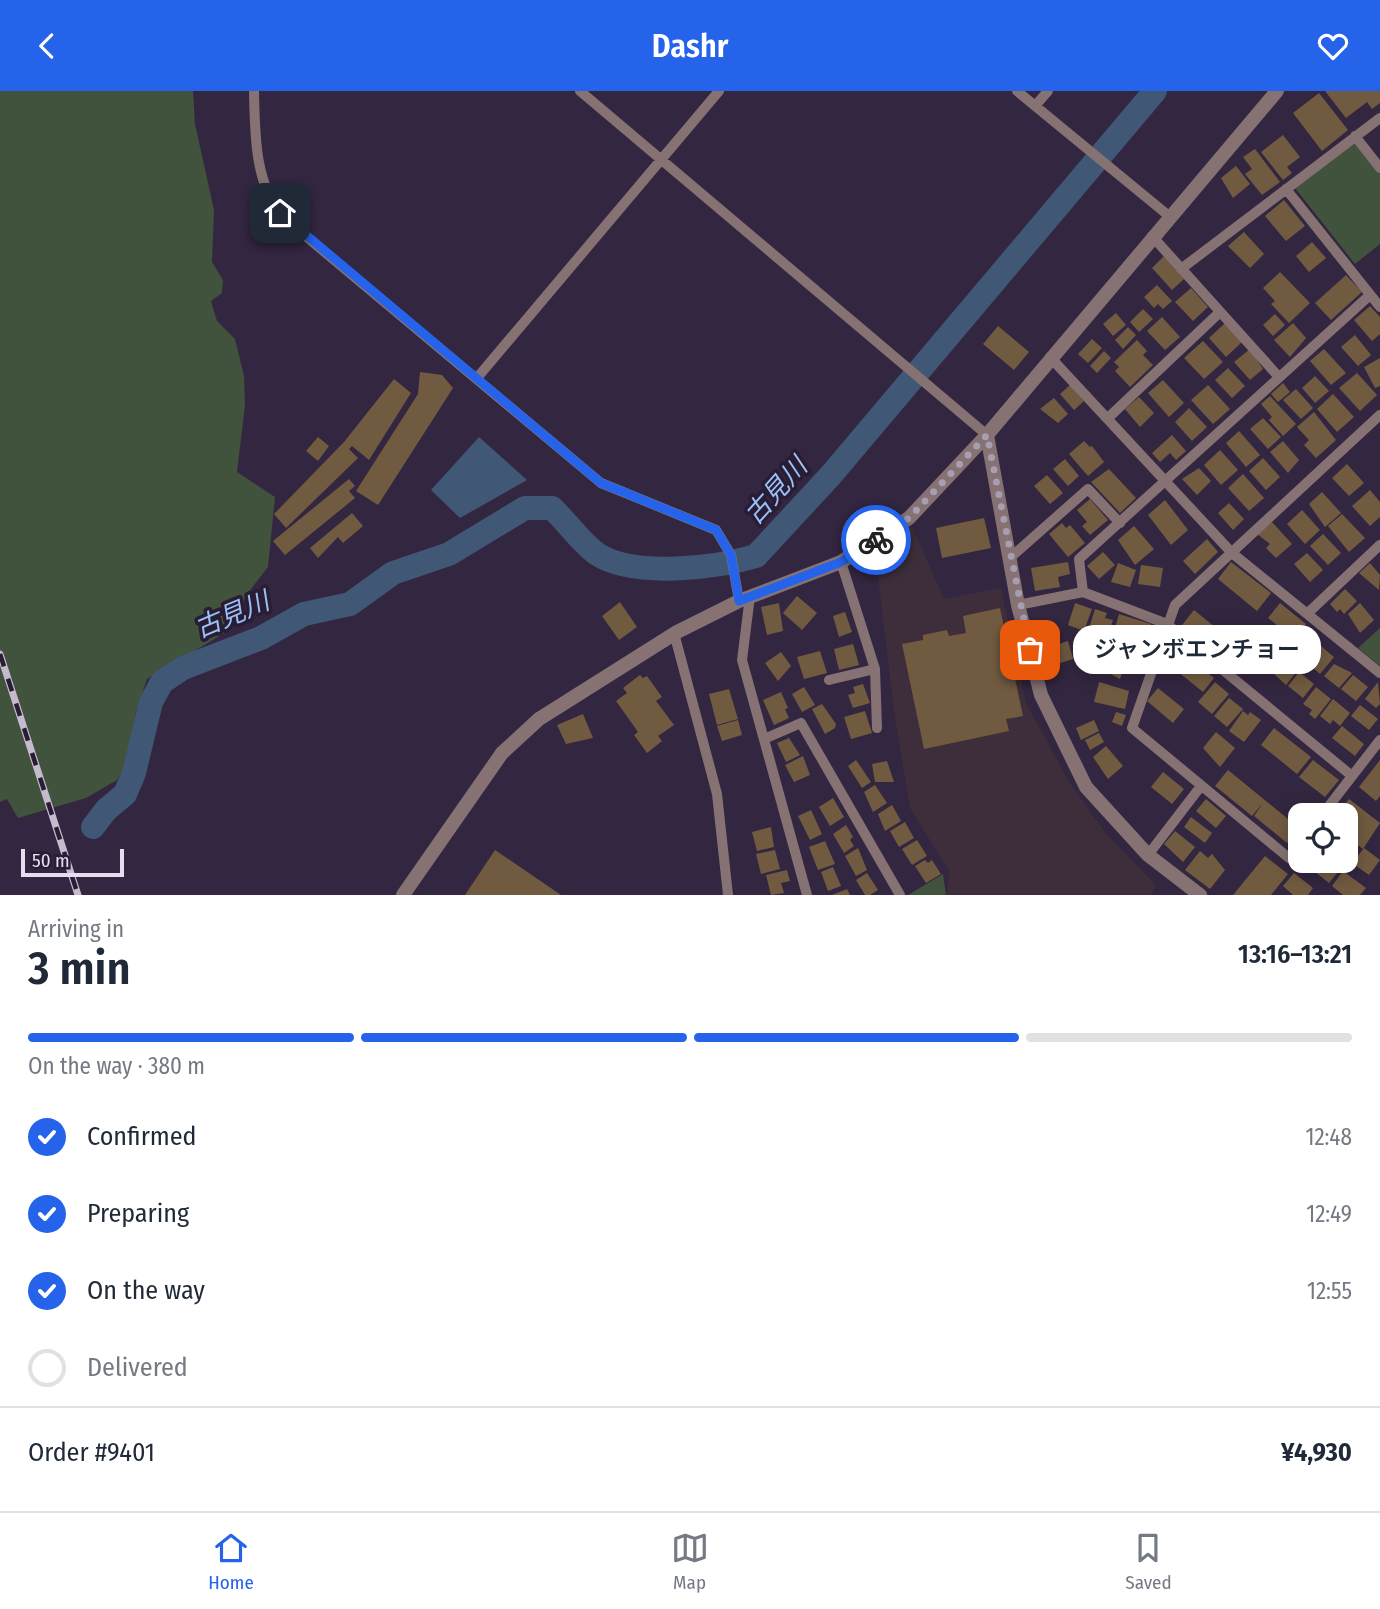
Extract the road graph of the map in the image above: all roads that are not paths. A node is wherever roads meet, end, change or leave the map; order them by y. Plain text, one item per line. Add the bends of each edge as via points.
1 (254, 91) edge
2 (580, 91) edge
3 (719, 91) edge
4 (1017, 91) edge
5 (1048, 91) edge
6 (1277, 91) edge
7 (1035, 106) junction
8 (1380, 118) edge
9 (1355, 136) junction
10 (661, 159) junction
11 (1380, 168) edge
12 (1286, 189) junction
13 (1169, 216) junction
14 (1152, 236) junction
15 (1181, 269) junction
16 (1370, 295) junction
17 (1380, 307) edge
18 (1220, 312) junction
19 (1051, 357) junction
20 (1278, 376) junction
21 (477, 378) junction
22 (1380, 415) edge
23 (1108, 417) junction
24 (987, 435) junction
25 (1168, 481) junction
26 (1120, 523) junction
27 (1380, 545) edge
28 (1232, 553) junction
29 (1010, 558) junction
30 (841, 562) junction
31 (1083, 592) junction
32 (744, 599) junction
33 (1018, 605) junction
34 (1309, 612) junction
35 (1167, 624) junction
36 (674, 633) junction
37 (875, 669) junction
38 (1380, 673) edge
39 (829, 680) dead end
40 (877, 729) dead end
41 (764, 739) junction
42 (1380, 740) edge
43 (1352, 776) junction
44 (1201, 786) junction
45 (1331, 803) edge
46 (1148, 855) junction
47 (1288, 857) edge
48 (403, 895) edge
49 (728, 895) edge
50 (807, 895) edge
51 (900, 895) edge
52 (1200, 895) edge

1 - 21 street via 264,181 280,213
2 - 10 street
3 - 10 street
4 - 7 street
5 - 7 street
6 - 13 street
7 - 13 street
8 - 9 street
9 - 11 street
9 - 12 street
10 - 21 street
10 - 24 street
12 - 15 street
12 - 16 street
13 - 14 street
14 - 15 street
14 - 19 street
15 - 18 street
16 - 17 street
16 - 20 street
18 - 20 street
18 - 23 street
19 - 23 street
19 - 24 street
20 - 25 street
21 - 32 street via 601,483 708,525 723,538
22 - 28 street
23 - 25 street
24 - 29 street
24 - 30 street via 909,518
25 - 26 street
25 - 28 street
26 - 29 street via 1087,489
26 - 31 street via 1079,559
27 - 34 street
28 - 34 street
28 - 35 street via 1175,605
29 - 33 street
30 - 32 street
30 - 37 street
31 - 33 street
31 - 35 street
32 - 36 street
32 - 41 street via 742,660
33 - 46 street via 1041,695 1086,787
34 - 38 street
35 - 43 street
35 - 44 street via 1132,728
36 - 48 street via 539,719 502,753
36 - 49 street via 717,794
37 - 39 street
37 - 40 street
41 - 50 street
41 - 51 street via 801,723
42 - 43 street
43 - 45 street
44 - 46 street
44 - 47 street
46 - 52 street

